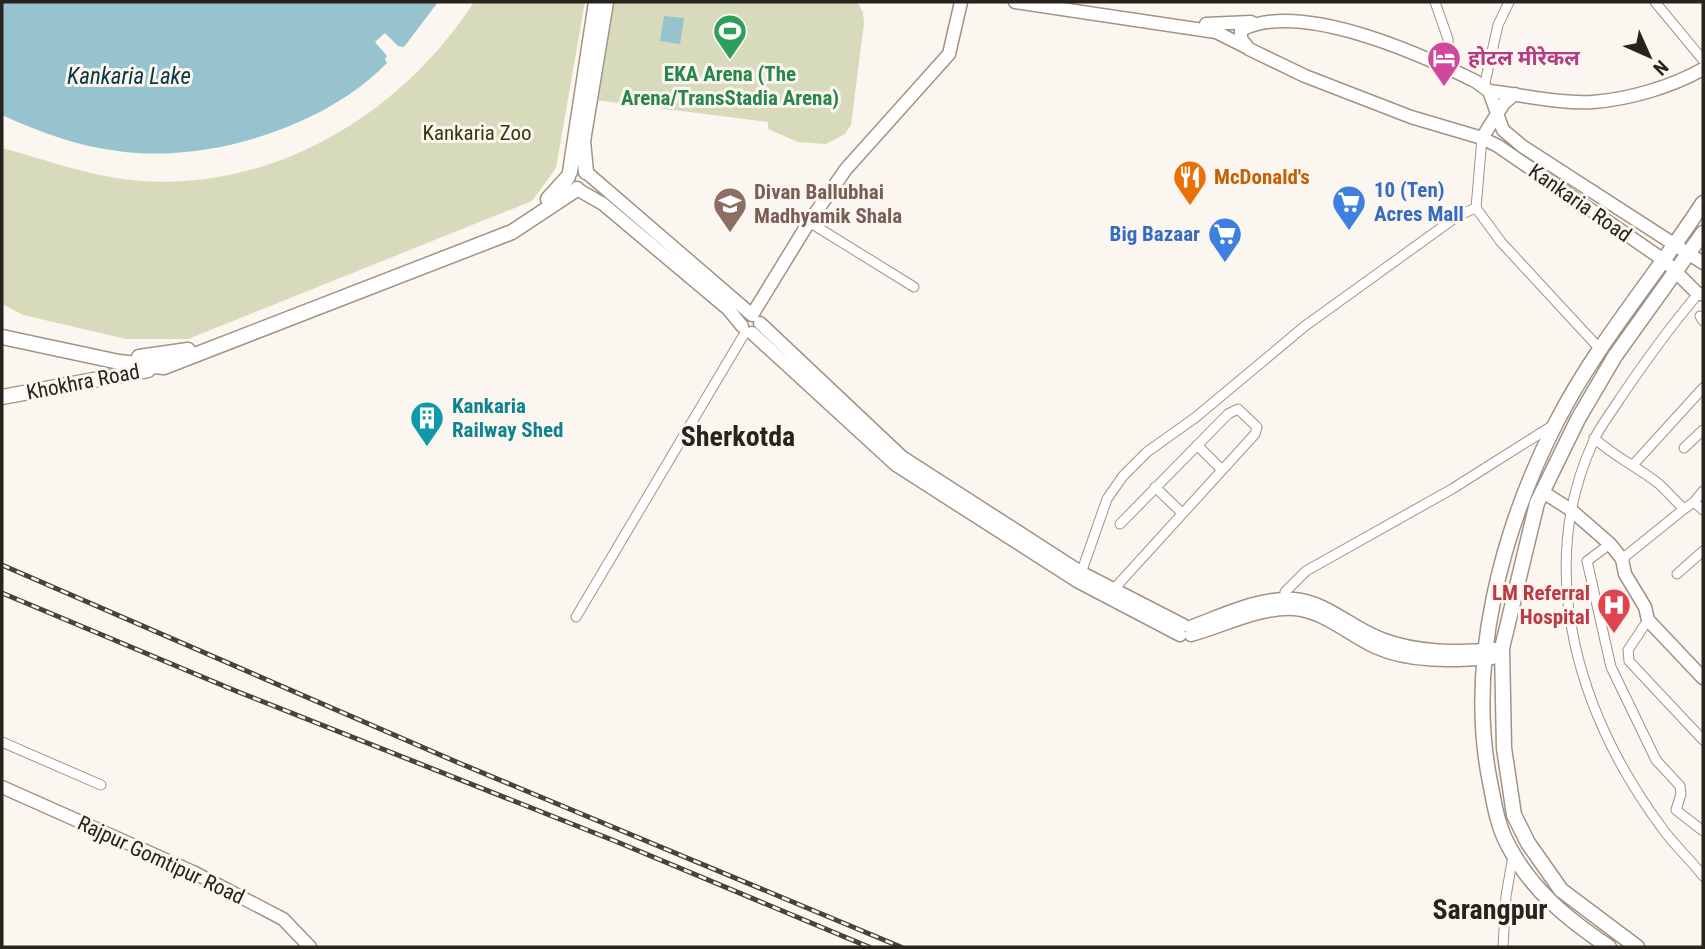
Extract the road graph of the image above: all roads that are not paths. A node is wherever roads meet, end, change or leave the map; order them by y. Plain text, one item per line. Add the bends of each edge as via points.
1 (596, 2) edge
2 (606, 2) edge
3 (961, 2) edge
4 (1015, 2) edge
5 (1061, 2) edge
6 (1436, 2) edge
7 (1509, 2) edge
8 (1655, 2) edge
9 (1254, 22) junction
10 (1249, 49) junction
11 (1703, 60) edge
12 (1449, 68) junction
13 (1703, 69) edge
14 (1487, 89) junction
15 (1515, 94) junction
16 (1497, 114) junction
17 (1482, 138) junction
18 (586, 172) junction
19 (572, 179) junction
20 (1703, 203) edge
21 (1476, 208) junction
22 (809, 222) junction
23 (1703, 233) edge
24 (1675, 246) junction
25 (1690, 254) junction
26 (1665, 261) junction
27 (1703, 263) edge
28 (1676, 271) junction
29 (914, 288) dead end
30 (1701, 294) edge
31 (752, 325) junction
32 (3, 333) edge
33 (1599, 348) junction
34 (188, 355) junction
35 (135, 360) junction
36 (164, 367) junction
37 (119, 375) junction
38 (1703, 388) edge
39 (2, 397) edge
40 (1556, 423) junction
41 (1703, 430) edge
42 (1594, 438) junction
43 (1197, 445) junction
44 (1684, 449) dead end
45 (1633, 465) junction
46 (1222, 470) junction
47 (1155, 486) junction
48 (1703, 491) edge
49 (1542, 492) junction
50 (1695, 502) junction
51 (1684, 509) junction
52 (1571, 510) junction
53 (1703, 510) edge
54 (1181, 512) junction
55 (1119, 524) dead end
56 (1609, 544) junction
57 (1702, 556) edge
58 (1622, 559) junction
59 (1676, 574) dead end
60 (1080, 577) junction
61 (1113, 590) junction
62 (1284, 604) junction
63 (576, 617) dead end
64 (1648, 620) junction
65 (1186, 630) junction
66 (1502, 653) junction
67 (1483, 654) junction
68 (1703, 678) edge
69 (1703, 740) edge
70 (2, 742) edge
71 (101, 785) dead end
72 (2, 787) edge
73 (1703, 831) edge
74 (1514, 855) junction
75 (1703, 876) edge
76 (310, 947) edge
77 (1503, 947) edge
78 (1609, 947) edge
79 (1637, 947) edge

1 - 19 main road
2 - 18 main road via 583,141
3 - 22 main road via 949,54 882,125
4 - 10 main road via 1216,32
5 - 9 main road via 1218,25
6 - 12 street via 1448,39
7 - 14 street via 1498,25
8 - 11 street
9 - 10 main road via 1241,30
9 - 12 main road via 1299,18 1344,28
10 - 17 main road, Kankaria Road via 1369,102
12 - 14 main road
13 - 15 main road via 1636,94 1592,102
14 - 15 main road
14 - 16 main road
15 - 16 main road
16 - 17 main road
16 - 24 main road via 1503,130 1541,161
17 - 21 street
17 - 26 main road, Kankaria Road
18 - 19 main road via 587,183
18 - 31 main road
19 - 31 main road
19 - 34 main road via 524,225
20 - 24 main road
21 - 33 street
21 - 60 street via 1459,215 1359,286 1147,452 1107,499
22 - 29 street
22 - 31 main road via 773,285 766,289
23 - 25 main road
24 - 25 main road
24 - 26 main road
25 - 27 main road
25 - 28 main road
26 - 28 main road, Kankaria Road
26 - 33 main road
28 - 30 main road, Kankaria Road
28 - 49 main road via 1615,356
30 - 42 street via 1661,338
31 - 60 main road via 886,449 896,465
31 - 63 street
32 - 35 main road
33 - 40 main road
34 - 35 main road
34 - 36 main road, Khokhra Road
35 - 36 main road
35 - 37 main road
36 - 37 main road, Khokhra Road
37 - 39 main road, Khokhra Road
38 - 45 street
40 - 62 street via 1452,489 1306,571 1291,583
40 - 67 main road via 1522,498
41 - 44 street
42 - 45 street via 1616,458
42 - 52 street
43 - 46 street
43 - 46 street via 1238,409 1257,427
43 - 47 street
45 - 51 street
46 - 54 street
47 - 54 street
47 - 55 street
48 - 50 street
49 - 52 main road
49 - 66 main road
50 - 51 street
50 - 53 street
51 - 58 street
52 - 56 main road
52 - 75 street via 1566,568 1581,673 1620,763 1660,826
54 - 61 street
56 - 58 main road
56 - 73 street via 1587,561 1611,667 1656,760 1680,786 1676,810
57 - 59 street
58 - 64 main road
60 - 61 main road
60 - 65 main road
61 - 65 main road
62 - 65 main road via 1261,603
62 - 67 main road via 1311,611 1378,649 1410,657
64 - 68 main road
64 - 69 street via 1628,650 1629,661
66 - 67 main road
66 - 79 main road via 1504,748 1514,815 1561,890
67 - 74 main road via 1484,753 1495,809
70 - 71 street
72 - 76 main road, Rajpur Gomtipur Road via 193,872 283,919
74 - 77 street
74 - 78 main road via 1543,896

